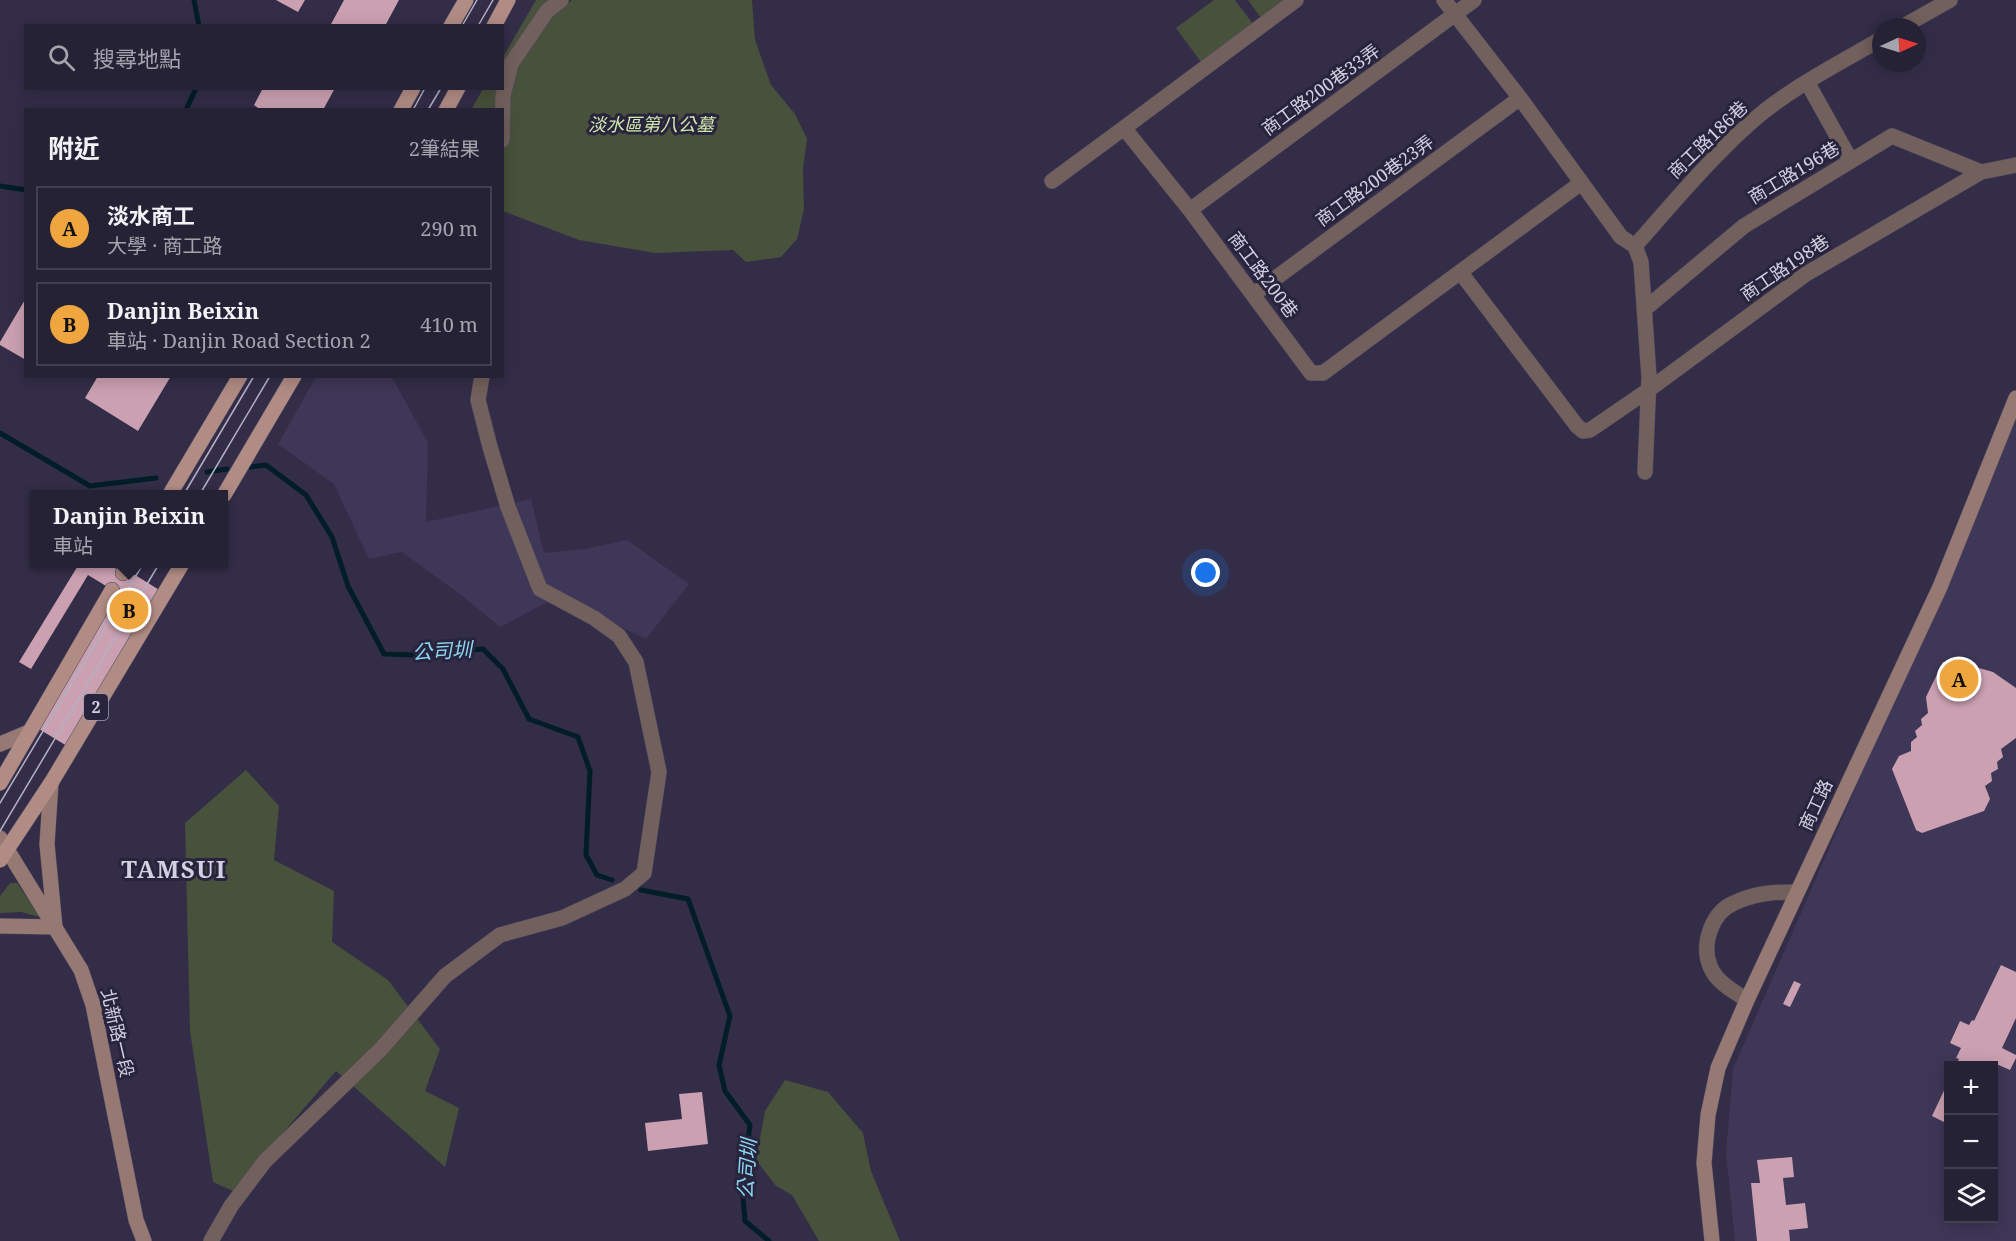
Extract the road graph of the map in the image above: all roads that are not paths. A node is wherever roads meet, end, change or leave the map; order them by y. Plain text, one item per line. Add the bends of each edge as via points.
1 (466, 0) edge
2 (508, 0) edge
3 (561, 0) edge
4 (1296, 0) edge
5 (1444, 0) edge
6 (1474, 0) edge
7 (1950, 0) edge
8 (1456, 15) junction
9 (1918, 18) edge
10 (452, 24) edge
11 (495, 24) edge
12 (1872, 44) edge
13 (1807, 82) junction
14 (412, 90) edge
15 (457, 90) edge
16 (1520, 98) junction
17 (402, 108) edge
18 (447, 108) edge
19 (503, 108) edge
20 (1124, 128) junction
21 (1851, 161) junction
22 (2016, 165) edge
23 (1981, 172) junction
24 (1052, 180) dead end
25 (1581, 183) junction
26 (1190, 210) junction
27 (1635, 246) junction
28 (1461, 273) junction
29 (1254, 294) junction
30 (1646, 309) junction
31 (239, 378) edge
32 (293, 378) edge
33 (482, 378) edge
34 (1647, 391) junction
35 (2016, 398) edge
36 (1645, 472) dead end
37 (173, 490) edge
38 (227, 490) edge
39 (180, 568) edge
40 (112, 590) dead end
41 (29, 732) junction
42 (0, 744) edge
43 (0, 783) edge
44 (51, 783) junction
45 (3, 849) edge
46 (1797, 892) junction
47 (0, 926) edge
48 (55, 927) junction
49 (1746, 1000) junction
50 (144, 1241) edge
51 (211, 1241) edge
52 (1712, 1241) edge

1 - 10 main road
2 - 11 main road
3 - 19 street via 547,11 511,64
4 - 20 street
5 - 8 street
6 - 8 street, 商工路200巷33弄
7 - 9 street
8 - 16 street
8 - 26 street, 商工路200巷33弄
12 - 13 street, 商工路186巷
13 - 21 street
13 - 27 street, 商工路186巷 via 1750,123 1696,176
14 - 17 main road
15 - 18 main road
16 - 25 street
16 - 29 street, 商工路200巷23弄
20 - 24 street
20 - 26 street, 商工路200巷
21 - 23 street, 商工路196巷 via 1892,136
21 - 30 street, 商工路196巷 via 1744,226
22 - 23 street, 商工路198巷
23 - 34 street, 商工路198巷 via 1806,274
25 - 27 street via 1621,237
25 - 28 street, 商工路200巷
26 - 29 street, 商工路200巷
27 - 30 street via 1641,262
28 - 29 street, 商工路200巷 via 1319,375 1311,373
28 - 34 street, 商工路198巷 via 1583,430 1590,430
30 - 34 street
31 - 37 main road
32 - 38 main road
33 - 51 street via 478,400 490,447 540,589 619,636 636,662 659,771 644,873 625,889 562,918 501,935 446,976 380,1050 265,1161 231,1206
34 - 36 street
35 - 46 street, 商工路 via 1940,587
39 - 44 main road, 2
40 - 41 main road
41 - 42 street
41 - 43 main road
44 - 45 main road, 2
44 - 48 street via 47,844
45 - 48 street, 北新路一段
46 - 49 street, 商工路
46 - 49 street via 1766,892 1731,903 1713,922 1707,942 1710,966 1723,984
47 - 48 street
48 - 50 street, 北新路一段 via 81,970 93,1005 135,1220
49 - 52 street, 商工路 via 1718,1068 1708,1115 1704,1163

